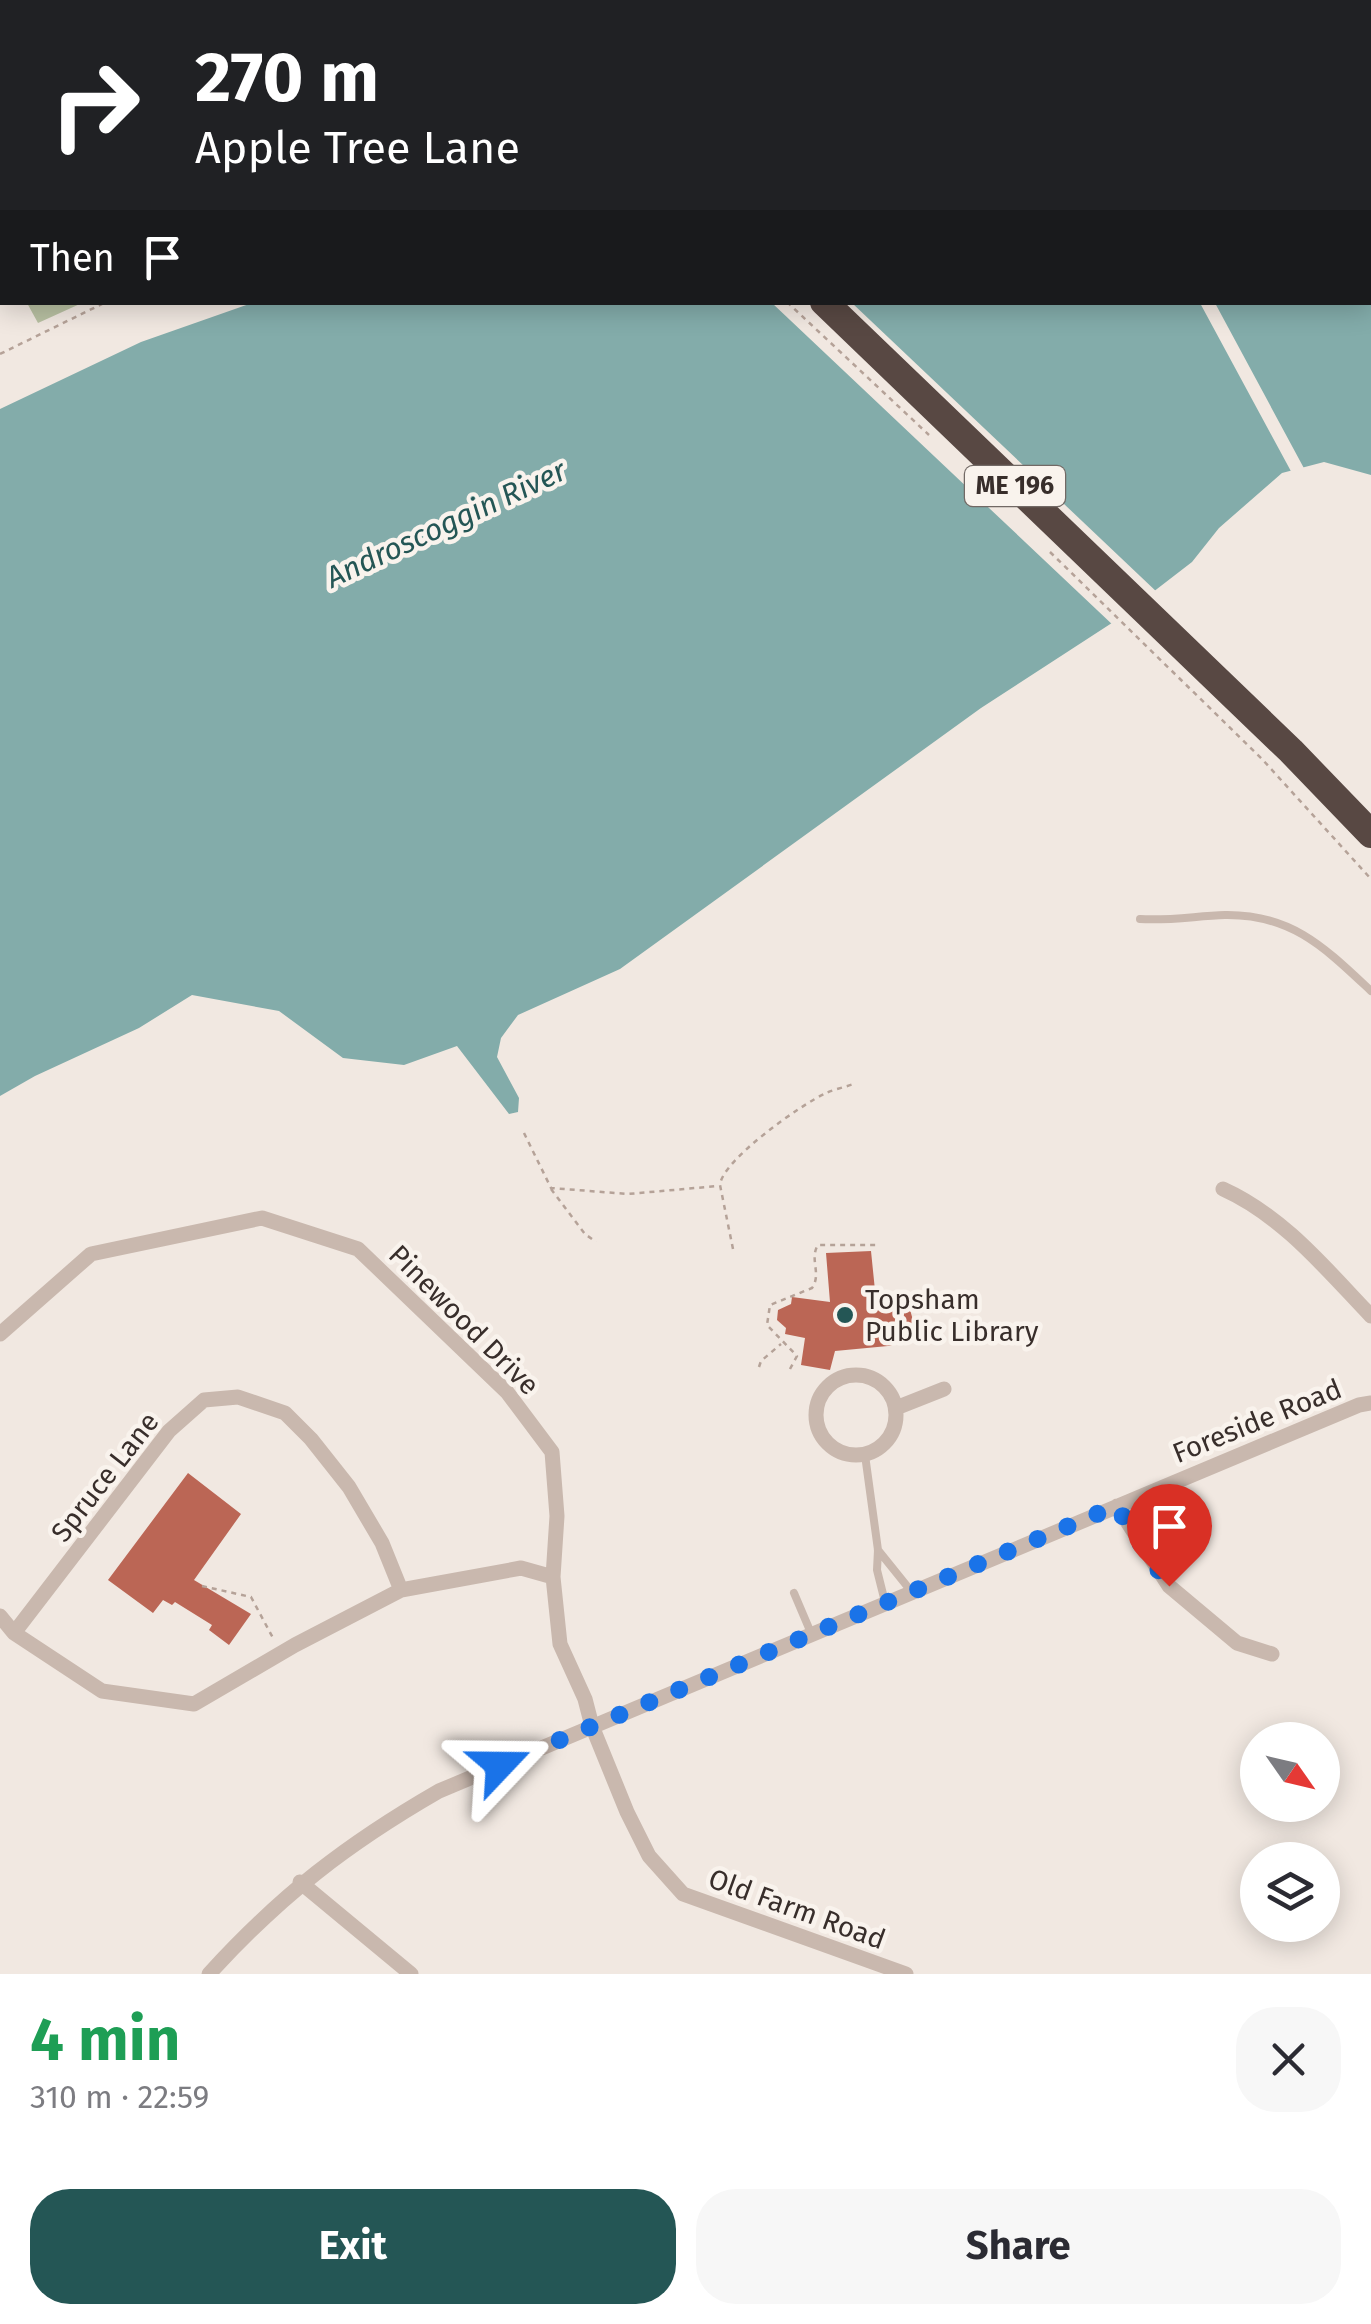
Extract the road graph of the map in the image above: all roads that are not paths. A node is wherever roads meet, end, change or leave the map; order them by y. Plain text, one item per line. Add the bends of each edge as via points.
1 (827, 305) edge
2 (1371, 834) edge
3 (1140, 919) dead end
4 (1371, 991) edge
5 (1223, 1188) dead end
6 (1371, 1316) edge
7 (0, 1334) edge
8 (944, 1389) dead end
9 (1371, 1403) edge
10 (896, 1408) junction
11 (865, 1455) junction
12 (1116, 1506) junction
13 (878, 1550) junction
14 (554, 1578) junction
15 (401, 1590) junction
16 (912, 1591) junction
17 (794, 1592) dead end
18 (885, 1602) junction
19 (0, 1616) edge
20 (14, 1633) junction
21 (811, 1633) junction
22 (1272, 1654) dead end
23 (592, 1726) junction
24 (300, 1882) junction
25 (209, 1974) edge
26 (411, 1974) edge
27 (906, 1974) edge

1 - 2 highway, ME 196 via 1193,673
3 - 4 lane via 1225,915 1278,921 1328,952
5 - 6 street via 1297,1239
7 - 14 street, Pinewood Drive via 92,1254 262,1218 358,1249 506,1392 552,1452
8 - 10 street
9 - 12 street, Foreside Road
10 - 11 street via 893,1432
10 - 11 street via 873,1378 847,1375 825,1389 816,1413 822,1436 841,1452
11 - 13 lane
12 - 16 street, Foreside Road
12 - 22 street via 1169,1586 1237,1642
13 - 16 lane
13 - 18 lane
14 - 15 street via 521,1568
14 - 23 street, Pinewood Drive via 560,1644
15 - 20 street via 194,1704 102,1691
15 - 20 street, Spruce Lane via 349,1487 285,1413 238,1397 204,1400 168,1432
16 - 18 street, Foreside Road
17 - 21 lane
18 - 21 street, Foreside Road
19 - 20 street
21 - 23 street, Foreside Road
23 - 24 street, Foreside Road via 439,1790
23 - 27 street, Old Farm Road via 649,1856 684,1894
24 - 25 street, Foreside Road
24 - 26 street

